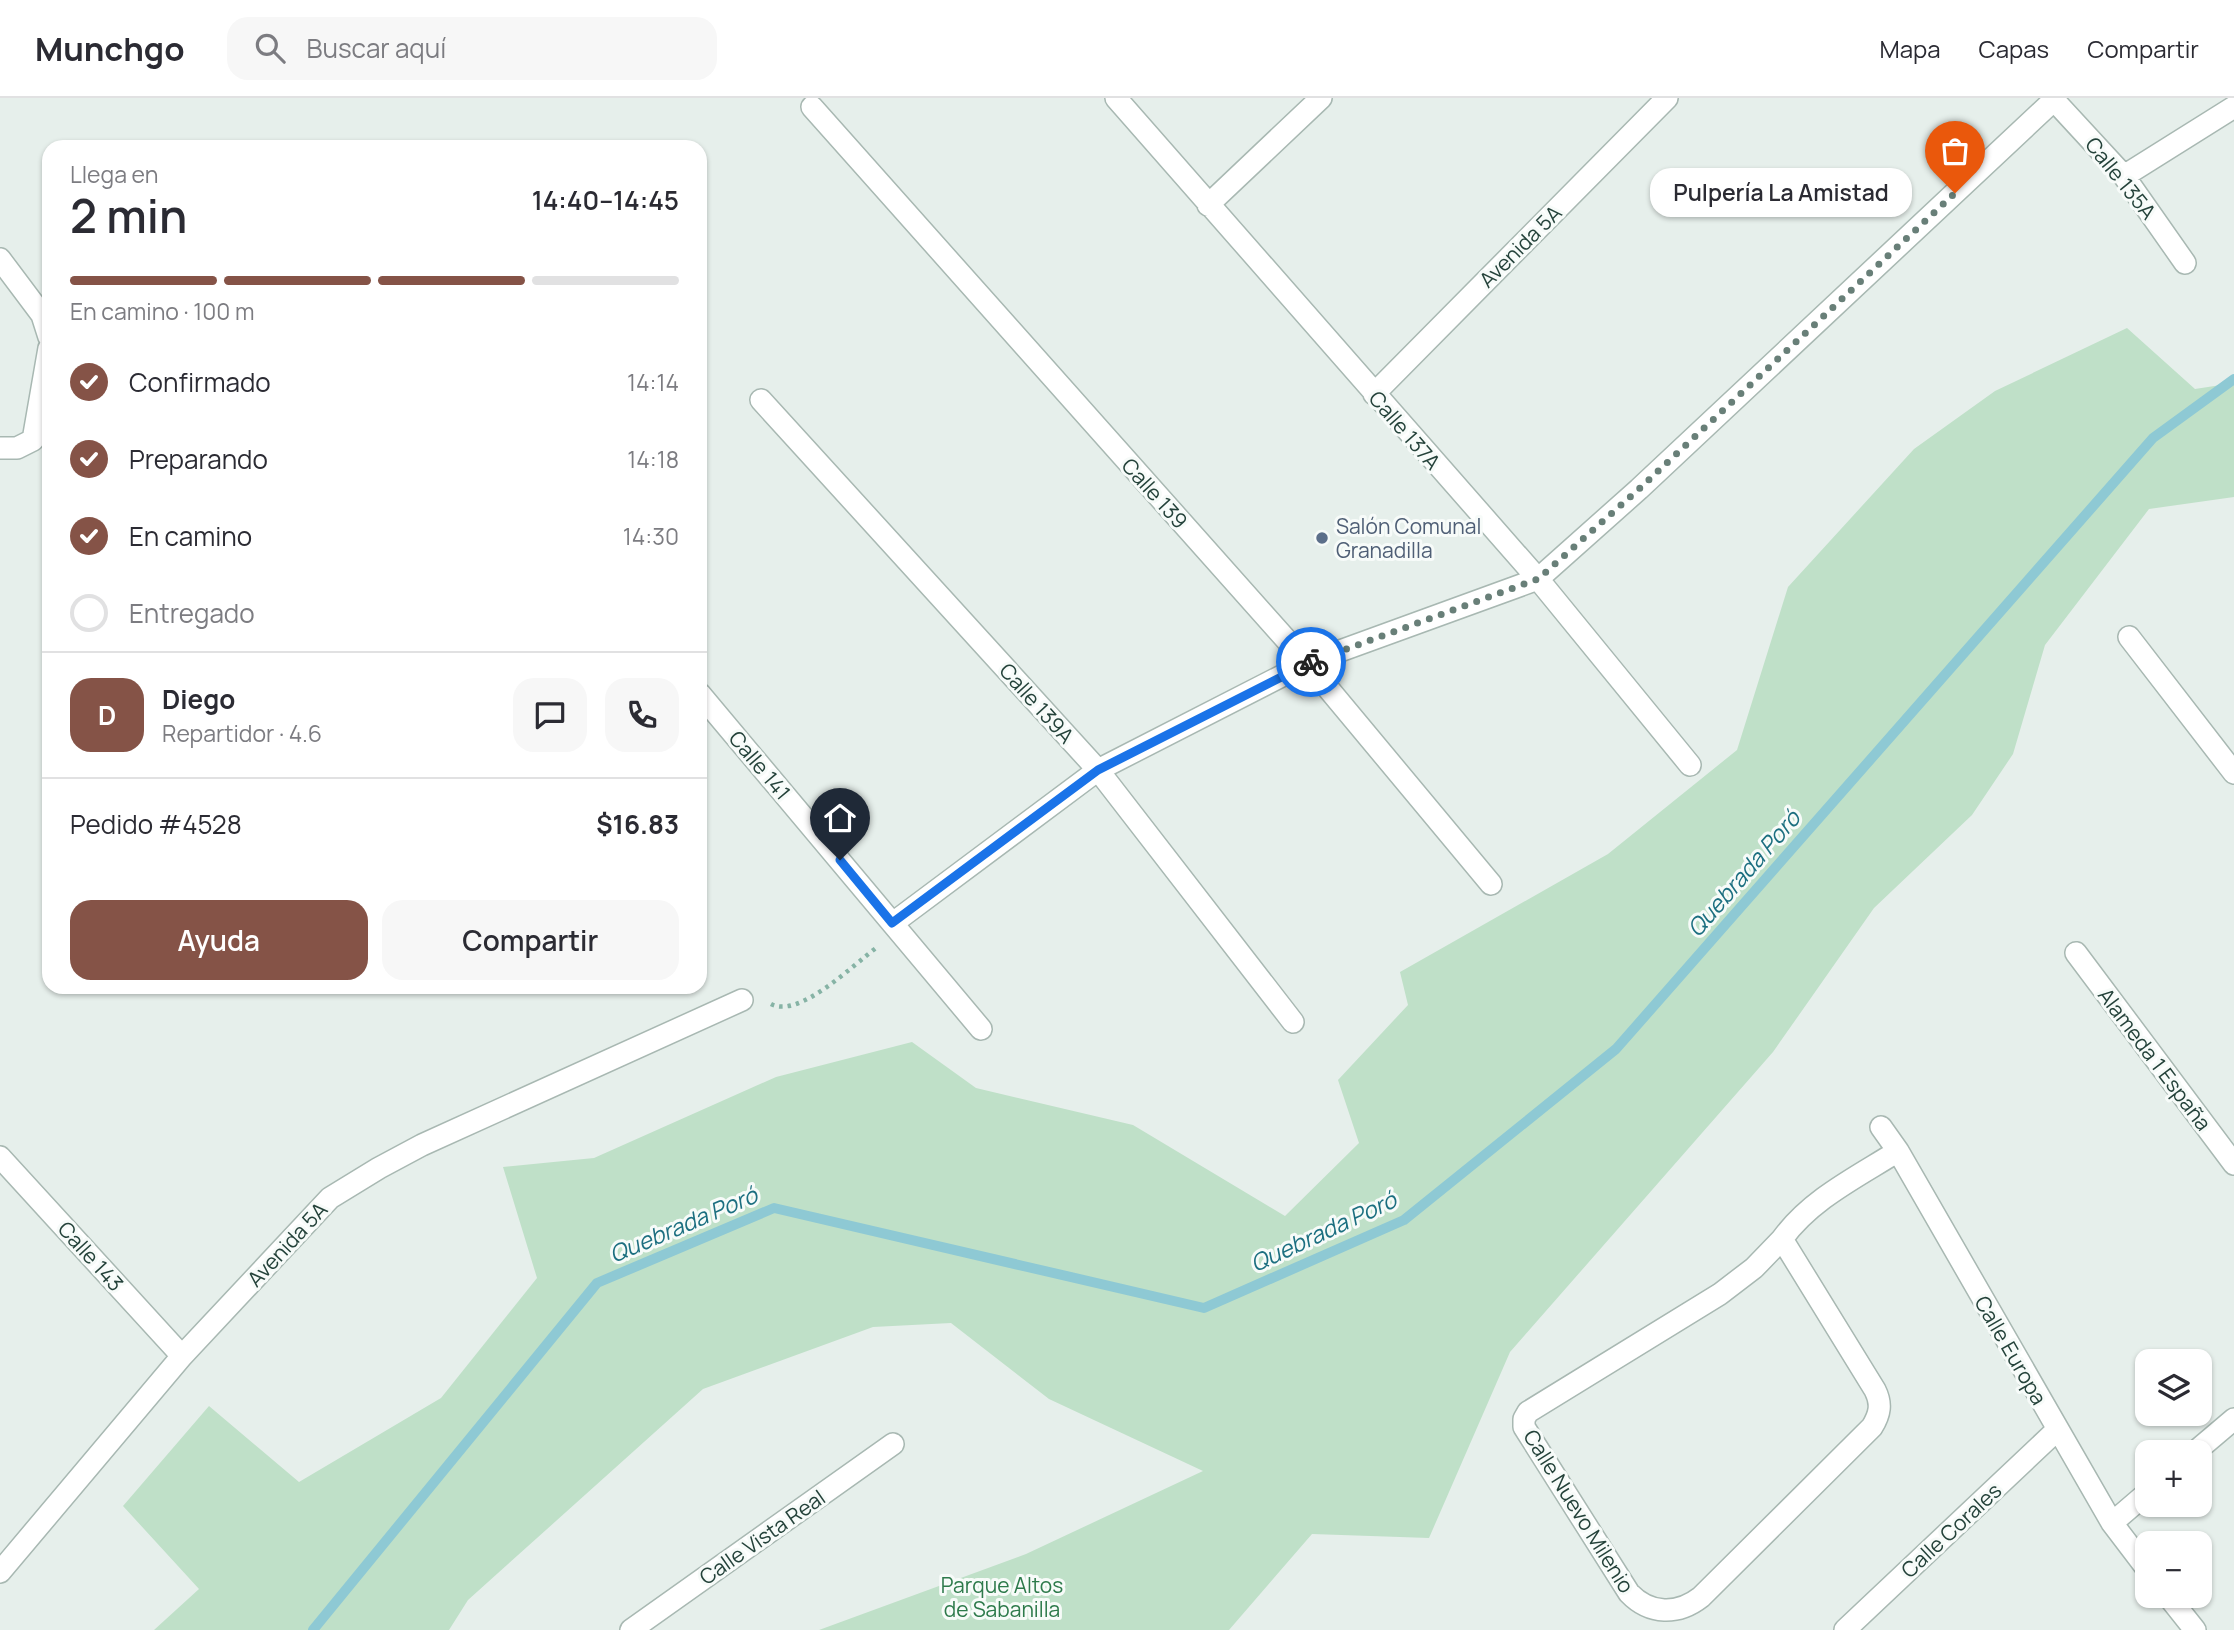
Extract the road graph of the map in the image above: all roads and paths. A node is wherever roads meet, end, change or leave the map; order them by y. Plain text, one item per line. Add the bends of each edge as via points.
1 (1116, 98) edge
2 (1321, 98) edge
3 (1667, 98) edge
4 (2053, 99) edge
5 (811, 107) dead end
6 (2234, 107) edge
7 (2124, 176) junction
8 (1208, 205) junction
9 (0, 259) edge
10 (2185, 263) dead end
11 (42, 315) edge
12 (42, 388) edge
13 (1374, 394) junction
14 (761, 400) dead end
15 (0, 448) edge
16 (1538, 579) junction
17 (2129, 637) dead end
18 (1307, 663) junction
19 (707, 702) edge
20 (1690, 765) dead end
21 (1098, 770) junction
22 (2234, 773) edge
23 (1491, 884) dead end
24 (895, 927) junction
25 (2076, 953) dead end
26 (742, 1000) joint
27 (1293, 1023) dead end
28 (981, 1029) dead end
29 (1881, 1127) dead end
30 (1898, 1151) junction
31 (0, 1157) edge
32 (2234, 1164) edge
33 (1782, 1239) junction
34 (182, 1356) junction
35 (2234, 1419) edge
36 (2057, 1430) junction
37 (2209, 1440) edge
38 (893, 1444) dead end
39 (2135, 1504) edge
40 (2112, 1524) junction
41 (2135, 1554) edge
42 (0, 1572) edge
43 (2178, 1608) edge
44 (631, 1630) edge
45 (1845, 1630) edge
46 (2195, 1630) edge

1 - 8 street, Calle 137A
2 - 8 street
3 - 13 street, Avenida 5A
4 - 7 street, Calle 135A
4 - 16 street
5 - 18 street, Calle 139
6 - 7 street
7 - 10 street, Calle 135A
8 - 13 street, Calle 137A
9 - 11 street
12 - 15 street via 33,440 17,448
13 - 16 street, Calle 137A
14 - 21 street, Calle 139A
16 - 18 street
16 - 20 street, Calle 137A
17 - 22 street
18 - 21 street
18 - 23 street, Calle 139
19 - 24 street, Calle 141
21 - 24 street
21 - 27 street, Calle 139A
24 - 26 path via 804,1001 784,1008 755,995
24 - 28 street, Calle 141
25 - 32 street, Alameda 1 España
26 - 34 street, Avenida 5A via 422,1145 330,1198
29 - 30 street, Calle Europa
30 - 33 street, Calle Nuevo Milenio via 1819,1201
30 - 36 street, Calle Europa
31 - 34 street, Calle 143
33 - 33 street, Calle Nuevo Milenio via 1720,1294 1528,1412 1524,1419 1524,1427 1629,1593 1654,1609 1684,1608 1701,1597 1877,1419 1880,1409 1875,1390
34 - 42 street, Avenida 5A
35 - 37 street
36 - 40 street, Calle Europa
36 - 45 street, Calle Corales
38 - 44 street, Calle Vista Real
39 - 40 street
40 - 41 street, Calle Europa
43 - 46 street

